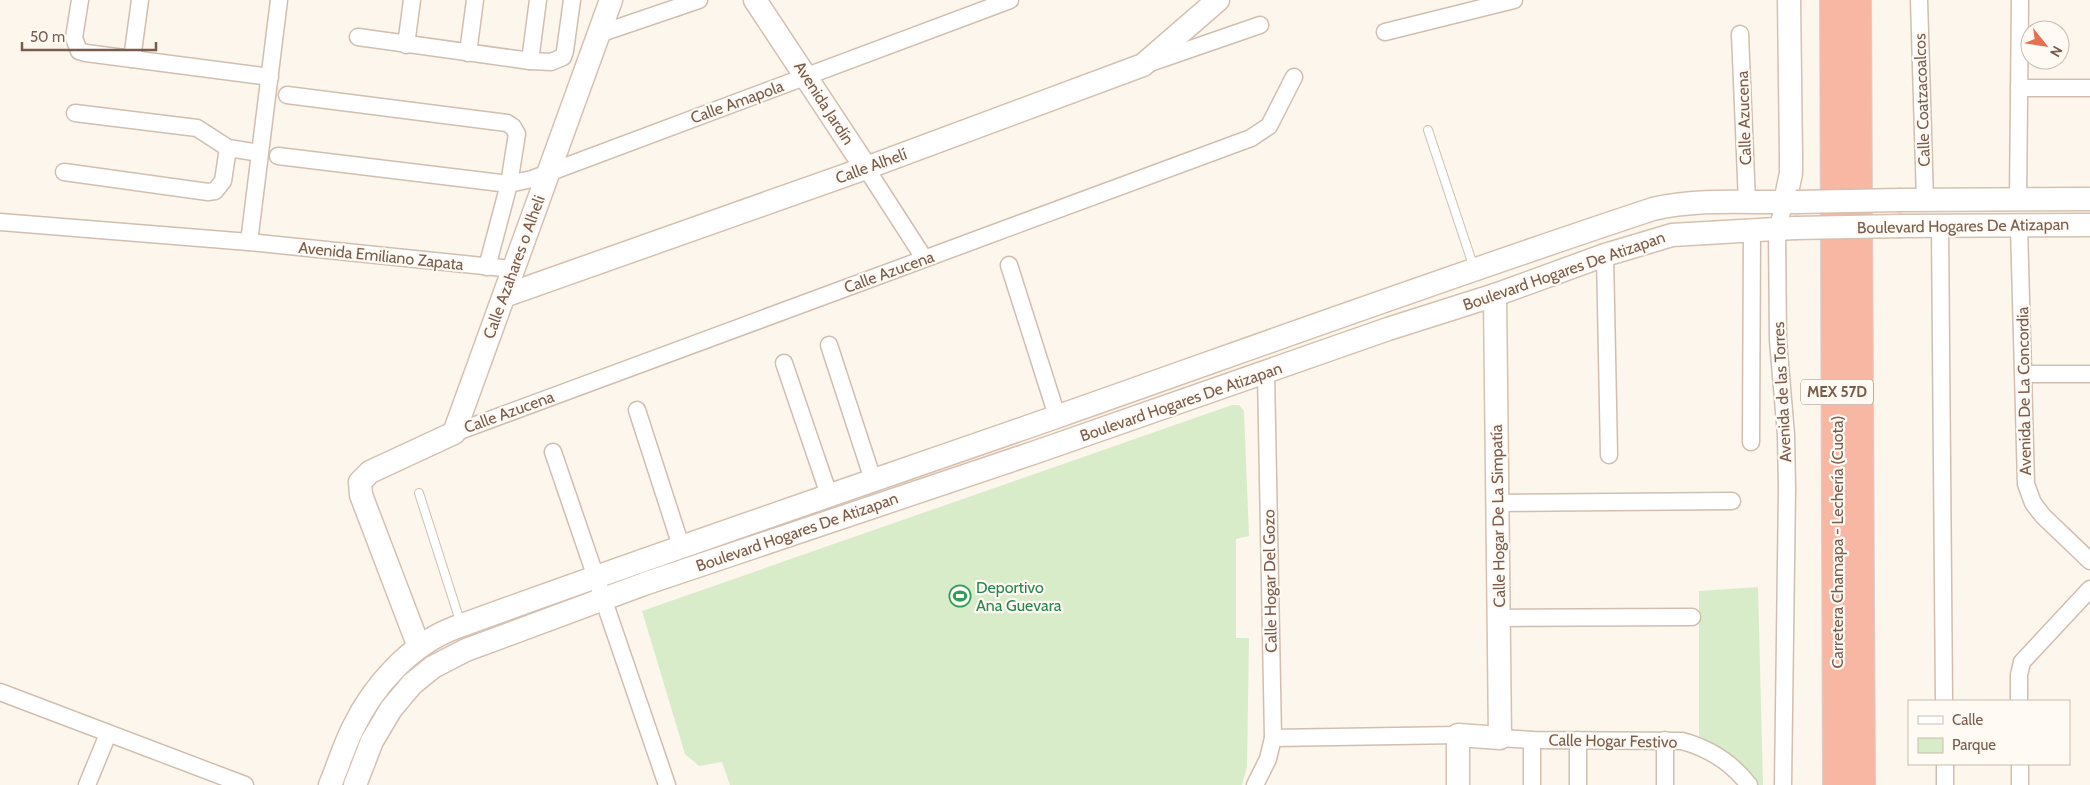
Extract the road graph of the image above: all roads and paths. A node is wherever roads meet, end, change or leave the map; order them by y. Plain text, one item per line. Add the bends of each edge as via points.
1 (80, 0) edge
2 (140, 0) edge
3 (279, 0) edge
4 (412, 0) edge
5 (474, 0) edge
6 (538, 0) edge
7 (572, 0) edge
8 (611, 0) edge
9 (699, 0) edge
10 (755, 0) edge
11 (1010, 0) edge
12 (1218, 0) edge
13 (1514, 0) edge
14 (1789, 0) edge
15 (1834, 0) edge
16 (1857, 0) edge
17 (1919, 0) edge
18 (2020, 0) edge
19 (1260, 25) dead end
20 (1385, 32) dead end
21 (598, 34) junction
22 (1740, 34) dead end
23 (358, 37) dead end
24 (406, 44) junction
25 (468, 53) junction
26 (132, 59) junction
27 (530, 61) junction
28 (1143, 65) junction
29 (807, 76) junction
30 (1294, 76) dead end
31 (270, 77) junction
32 (2019, 88) junction
33 (2090, 88) edge
34 (287, 95) dead end
35 (75, 112) dead end
36 (1428, 130) dead end
37 (228, 148) junction
38 (260, 153) junction
39 (278, 156) dead end
40 (866, 168) junction
41 (64, 172) dead end
42 (549, 172) junction
43 (509, 184) junction
44 (2085, 199) edge
45 (1925, 200) junction
46 (2018, 200) junction
47 (1747, 202) junction
48 (1791, 202) junction
49 (8, 223) edge
50 (2084, 224) edge
51 (2020, 226) junction
52 (1940, 227) junction
53 (1786, 229) junction
54 (1752, 230) junction
55 (249, 242) junction
56 (1605, 255) junction
57 (924, 258) junction
58 (1009, 265) dead end
59 (486, 267) junction
60 (1474, 268) junction
61 (514, 269) junction
62 (1495, 295) junction
63 (504, 296) junction
64 (1377, 302) junction
65 (1388, 329) junction
66 (829, 345) dead end
67 (784, 363) dead end
68 (1266, 372) junction
69 (2024, 374) junction
70 (2090, 374) edge
71 (637, 410) dead end
72 (1057, 416) junction
73 (454, 433) junction
74 (1751, 442) dead end
75 (553, 452) dead end
76 (1609, 455) dead end
77 (873, 480) junction
78 (419, 493) dead end
79 (829, 495) junction
80 (1732, 501) dead end
81 (1497, 503) junction
82 (682, 546) junction
83 (2089, 558) edge
84 (596, 576) junction
85 (2090, 589) edge
86 (603, 600) junction
87 (1692, 617) dead end
88 (1499, 618) junction
89 (461, 625) junction
90 (418, 646) junction
91 (0, 692) edge
92 (1944, 700) edge
93 (2019, 700) edge
94 (108, 734) junction
95 (1458, 734) junction
96 (1273, 738) junction
97 (1500, 738) junction
98 (1532, 740) junction
99 (1578, 740) junction
100 (1665, 740) junction
101 (1945, 765) edge
102 (2020, 765) edge
103 (87, 785) edge
104 (245, 785) edge
105 (330, 785) edge
106 (355, 785) edge
107 (667, 785) edge
108 (1255, 785) edge
109 (1458, 785) edge
110 (1532, 785) edge
111 (1578, 785) edge
112 (1664, 785) edge
113 (1748, 785) edge
114 (1783, 785) edge
115 (1837, 785) edge
116 (1862, 785) edge
117 (1945, 785) edge
118 (2020, 785) edge

1 - 26 street via 74,38 79,51
2 - 26 street
3 - 31 street
4 - 24 street
5 - 25 street
6 - 27 street
7 - 27 street via 563,57 551,62
8 - 21 street, Calle Azahares o Alheli
9 - 21 street
10 - 29 street, Avenida Jardín
11 - 29 street, Calle Amapola
12 - 28 street, Calle Alhelí
13 - 20 street
14 - 48 street, Avenida de las Torres
15 - 115 highway, Carretera Chamapa - Lechería (Cuota) / MEX 57D
16 - 116 highway, Carretera Chamapa - Lechería (Cuota) / MEX 57D
17 - 45 street, Calle Coatzacoalcos
18 - 32 street
19 - 28 street
21 - 42 street, Calle Azahares o Alheli
22 - 47 street, Calle Azucena
23 - 24 street
24 - 25 street
25 - 27 street
26 - 31 street
28 - 40 street, Calle Alhelí
29 - 40 street, Avenida Jardín
29 - 42 street, Calle Amapola
30 - 57 street, Calle Azucena via 1275,117 1256,136
31 - 38 street
32 - 33 street
32 - 46 street
34 - 43 street via 507,123 517,134
35 - 37 street via 197,128
36 - 60 lane
37 - 38 street
37 - 41 street via 223,181 214,191
38 - 55 street
39 - 43 street, Calle Amapola
40 - 57 street, Avenida Jardín
40 - 63 street, Calle Alhelí
42 - 43 street, Calle Amapola
42 - 61 street, Calle Azahares o Alheli
43 - 59 street
44 - 46 street, Boulevard Hogares De Atizapan
44 - 50 street
45 - 46 street, Boulevard Hogares De Atizapan
45 - 48 street, Boulevard Hogares De Atizapan, bridge
47 - 48 street, Boulevard Hogares De Atizapan
47 - 60 street, Boulevard Hogares De Atizapan via 1702,202 1661,207
48 - 53 street, Avenida de las Torres
49 - 55 street, Avenida Emiliano Zapata
50 - 51 street, Boulevard Hogares De Atizapan
51 - 52 street, Boulevard Hogares De Atizapan
51 - 69 street, Avenida De La Concordia
52 - 53 street, Boulevard Hogares De Atizapan, bridge
52 - 92 street
53 - 54 street, Boulevard Hogares De Atizapan
53 - 114 street, Avenida de las Torres via 1778,340 1788,490
54 - 56 street, Boulevard Hogares De Atizapan via 1672,235
54 - 74 street
55 - 59 street, Avenida Emiliano Zapata
56 - 62 street, Boulevard Hogares De Atizapan
56 - 76 street
57 - 73 street, Calle Azucena
58 - 72 street
59 - 61 street, Avenida Emiliano Zapata
60 - 64 street, Boulevard Hogares De Atizapan
61 - 63 street, Calle Azahares o Alheli
62 - 65 street, Boulevard Hogares De Atizapan
62 - 81 street, Calle Hogar De La Simpatía
63 - 73 street, Calle Azahares o Alheli
64 - 65 street
64 - 72 street, Boulevard Hogares De Atizapan
65 - 68 street, Boulevard Hogares De Atizapan
66 - 77 street
67 - 79 street
68 - 86 street, Boulevard Hogares De Atizapan
68 - 96 street, Calle Hogar Del Gozo
69 - 70 street
69 - 83 street, Avenida De La Concordia via 2026,484 2043,516
71 - 82 street
72 - 77 street, Boulevard Hogares De Atizapan
73 - 90 street via 370,472 360,482 361,495
75 - 84 street
77 - 79 street, Boulevard Hogares De Atizapan
78 - 89 lane
79 - 82 street, Boulevard Hogares De Atizapan
80 - 81 street
81 - 88 street, Calle Hogar De La Simpatía
82 - 84 street, Boulevard Hogares De Atizapan
84 - 86 street
84 - 89 street, Boulevard Hogares De Atizapan
85 - 93 street via 2022,662
86 - 106 street, Boulevard Hogares De Atizapan via 466,650 433,667 412,684 392,709 372,741
86 - 107 street
87 - 88 street
88 - 97 street, Calle Hogar De La Simpatía
89 - 90 street, Boulevard Hogares De Atizapan
90 - 105 street, Boulevard Hogares De Atizapan via 394,670 353,727
91 - 94 street
94 - 103 street
94 - 104 street
95 - 96 street
95 - 97 street
95 - 109 street
96 - 108 street, Calle Hogar Del Gozo via 1268,759
97 - 98 street, Calle Hogar Festivo
98 - 99 street, Calle Hogar Festivo
98 - 110 street
99 - 100 street, Calle Hogar Festivo
99 - 111 street
100 - 112 street
100 - 113 street, Calle Hogar Festivo via 1703,746 1721,758
101 - 117 street
102 - 118 street

